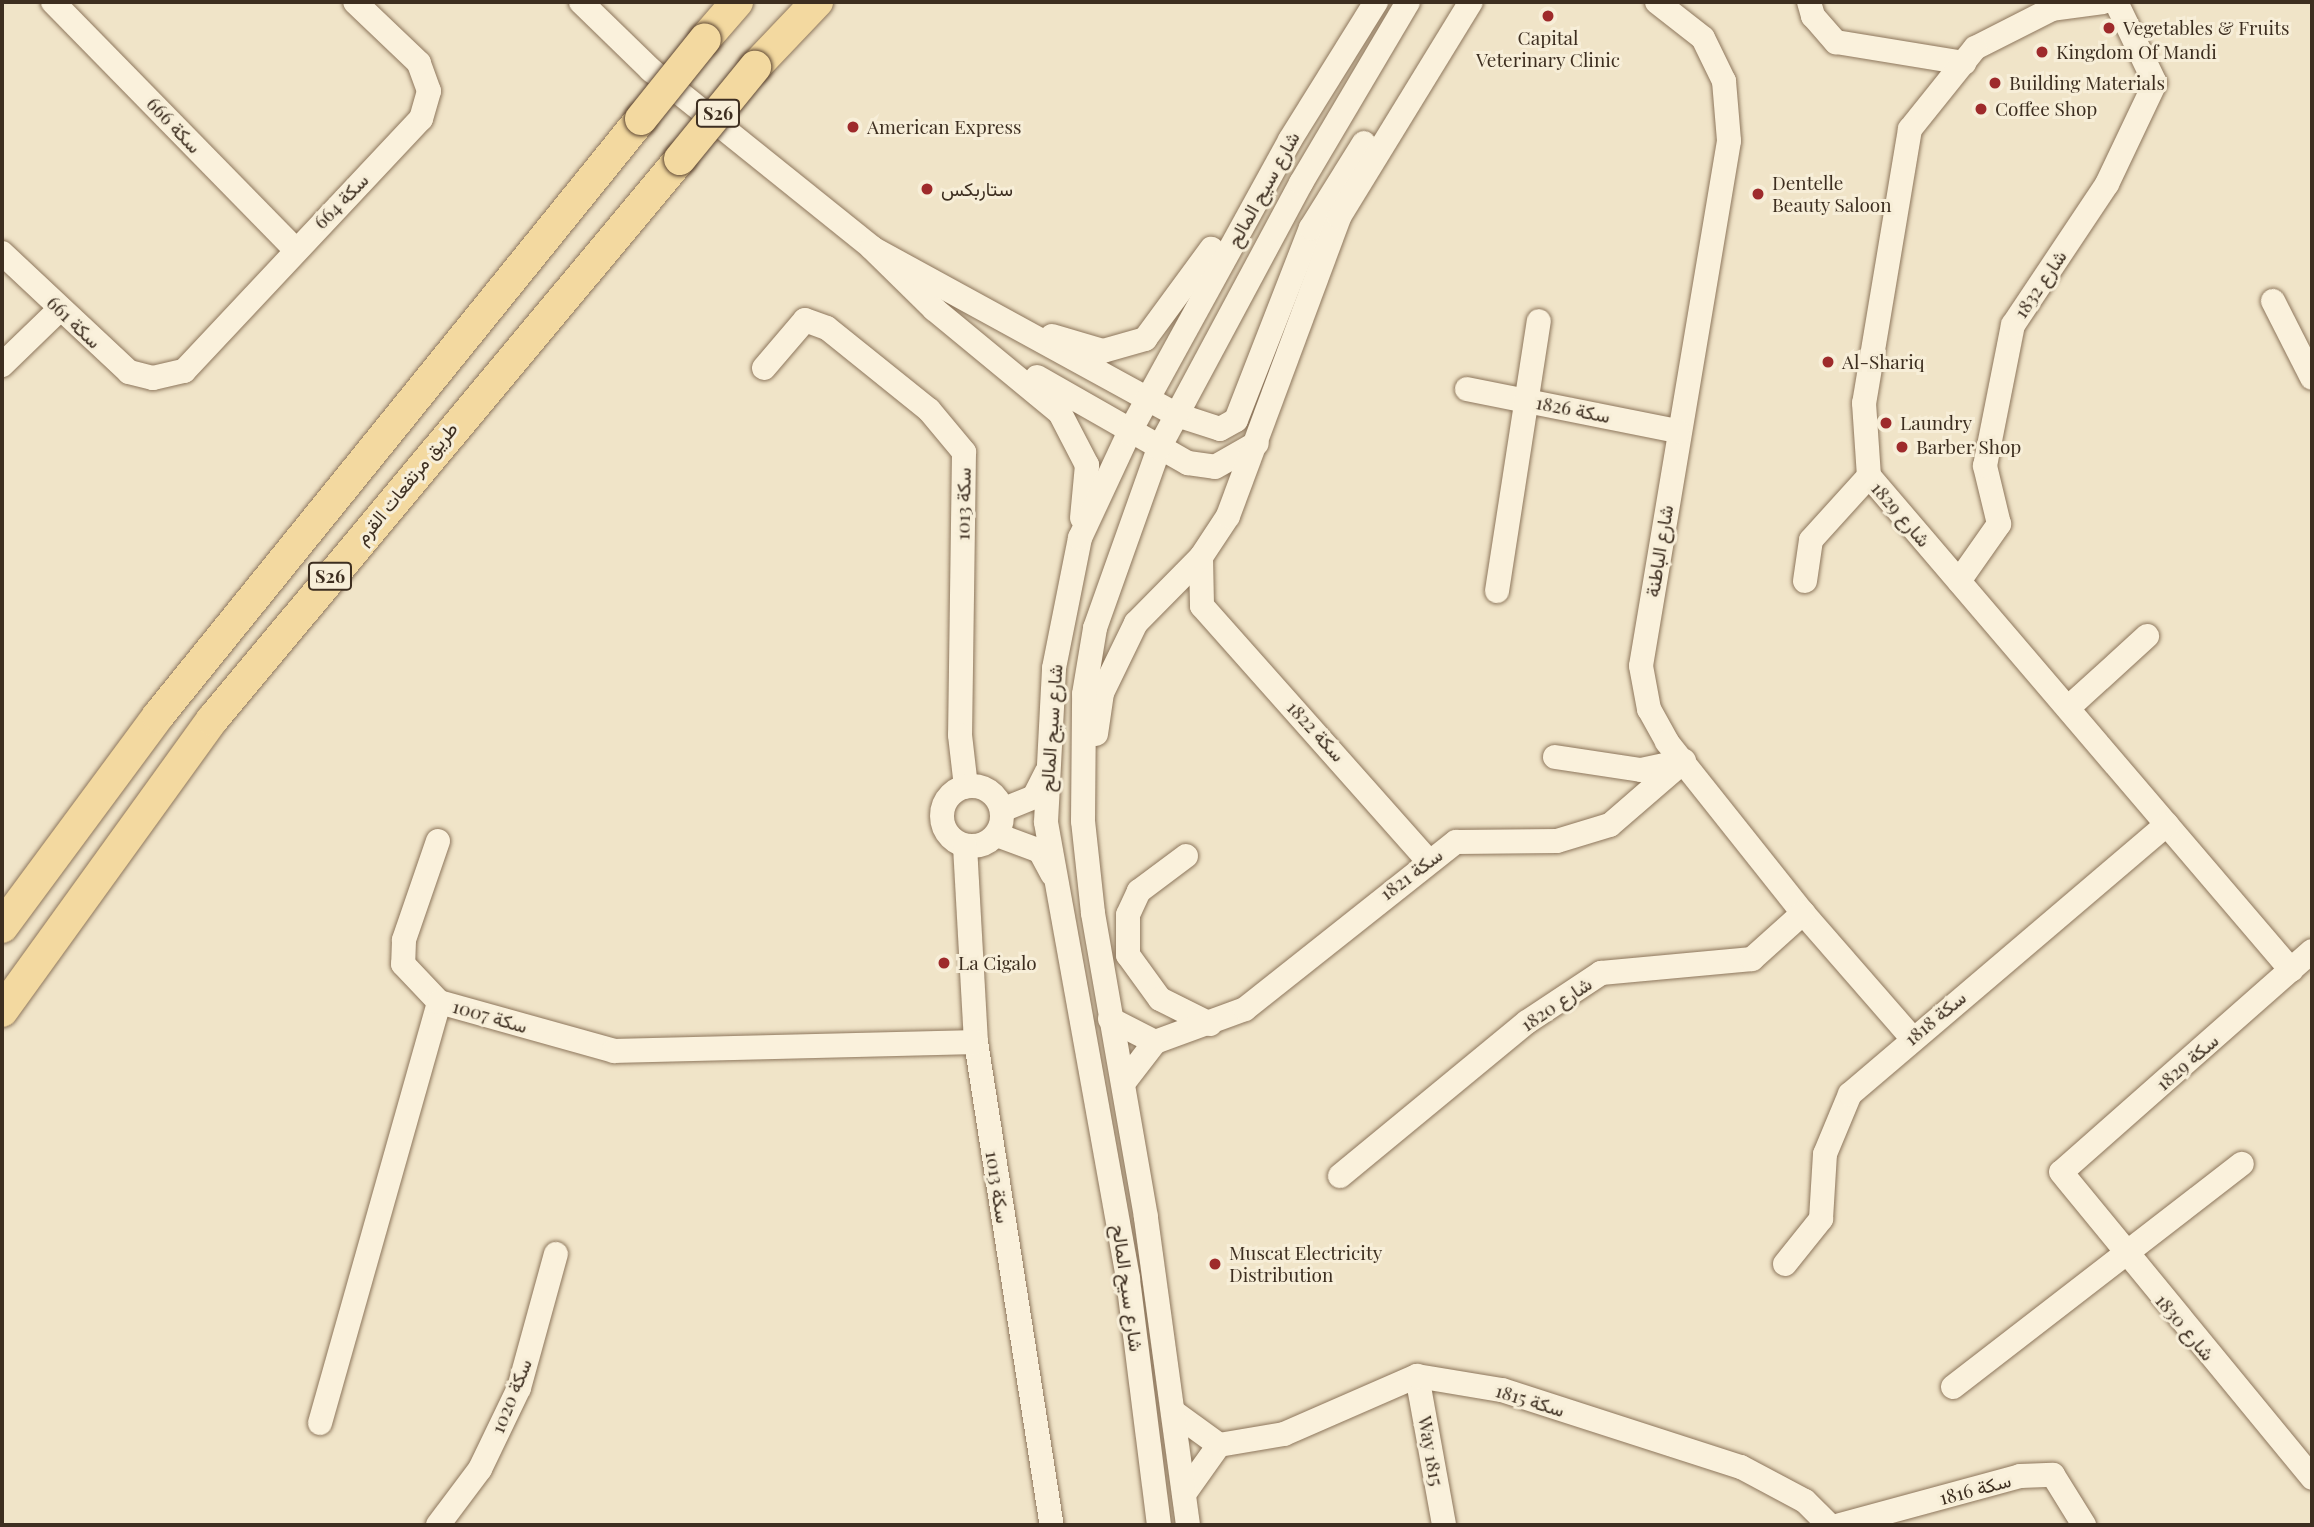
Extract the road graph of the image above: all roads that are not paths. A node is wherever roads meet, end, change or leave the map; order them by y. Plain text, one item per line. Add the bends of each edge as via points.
1 (53, 2) edge
2 (355, 2) edge
3 (581, 2) edge
4 (802, 2) edge
5 (817, 2) edge
6 (1376, 2) edge
7 (1408, 2) edge
8 (1455, 2) edge
9 (1471, 2) edge
10 (1657, 2) edge
11 (1810, 2) edge
12 (2103, 2) edge
13 (2116, 2) edge
14 (734, 4) edge
15 (2051, 5) edge
16 (1964, 62) junction
17 (755, 67) junction
18 (1264, 184) junction
19 (872, 248) junction
20 (295, 249) junction
21 (2, 253) edge
22 (2273, 301) dead end
23 (60, 309) junction
24 (992, 316) junction
25 (1539, 321) dead end
26 (977, 341) junction
27 (2, 365) edge
28 (764, 369) dead end
29 (153, 378) joint
30 (2312, 378) edge
31 (1467, 388) dead end
32 (1146, 399) junction
33 (1525, 399) junction
34 (1177, 415) junction
35 (1678, 430) junction
36 (1129, 433) junction
37 (1257, 443) junction
38 (1159, 448) junction
39 (1869, 477) junction
40 (1080, 538) junction
41 (1201, 557) junction
42 (1805, 581) dead end
43 (1959, 581) junction
44 (1497, 591) dead end
45 (1158, 599) junction
46 (1202, 606) junction
47 (2147, 636) dead end
48 (2068, 708) junction
49 (1555, 757) dead end
50 (1684, 761) junction
51 (1048, 771) junction
52 (966, 787) junction
53 (1002, 810) junction
54 (1083, 821) junction
55 (2166, 824) junction
56 (996, 835) junction
57 (438, 841) dead end
58 (965, 846) junction
59 (1186, 856) dead end
60 (1427, 859) junction
61 (1056, 881) junction
62 (1803, 913) junction
63 (2, 927) edge
64 (2312, 951) edge
65 (2291, 970) junction
66 (439, 1002) junction
67 (2, 1011) edge
68 (1110, 1019) junction
69 (1209, 1024) junction
70 (1912, 1038) junction
71 (976, 1042) junction
72 (1155, 1042) junction
73 (1125, 1081) junction
74 (2242, 1164) dead end
75 (2061, 1172) joint
76 (1340, 1176) dead end
77 (556, 1254) dead end
78 (2127, 1257) junction
79 (1785, 1264) dead end
80 (1417, 1376) junction
81 (1954, 1387) dead end
82 (1175, 1413) junction
83 (320, 1423) dead end
84 (1219, 1445) junction
85 (2312, 1478) edge
86 (1184, 1494) junction
87 (438, 1525) edge
88 (1052, 1525) edge
89 (1159, 1525) edge
90 (1188, 1525) edge
91 (1444, 1525) edge
92 (1829, 1525) edge
93 (1840, 1525) edge
94 (2084, 1525) edge

1 - 20 street, سكة 666
2 - 20 street, سكة 664 via 419,63 429,91 421,119
3 - 19 street via 651,70
4 - 17 main road, طريق مرتفعات القرم / S26
5 - 17 main road
6 - 18 street, شارع سيح المالح
7 - 34 street, شارع سيح المالح via 1301,183
8 - 34 street via 1311,228 1236,420 1204,429
9 - 37 street via 1339,216
10 - 35 street, شارع الباطنة via 1703,38 1724,81 1729,141
11 - 16 street via 1813,16 1836,41
12 - 15 street, 1829 شارع
13 - 43 street, 1832 شارع via 2155,83 2107,184 2013,325 1985,466 1999,524
14 - 63 main road, S26, bridge via 158,716
15 - 16 street, 1829 شارع via 1975,48
16 - 39 street, 1829 شارع via 1910,129 1864,403
17 - 67 main road, طريق مرتفعات القرم / S26, bridge via 212,720
18 - 24 street via 1144,339 1103,351
18 - 32 street, شارع سيح المالح
19 - 24 street
19 - 26 street
20 - 29 street, سكة 664 via 184,371
21 - 23 street, سكة 661
22 - 30 street
23 - 27 street
23 - 29 street, سكة 661 via 129,372
24 - 32 street
25 - 33 street
26 - 36 street
26 - 40 street via 1060,412 1079,439 1087,465
28 - 52 street, سكة 1013 via 805,320 827,328 929,410 964,452 960,736
31 - 33 street, سكة 1826
32 - 34 street
32 - 36 street, شارع سيح المالح
33 - 35 street, سكة 1826
33 - 44 street
34 - 38 street, شارع سيح المالح
35 - 50 street, شارع الباطنة via 1641,666 1649,709
36 - 38 street
36 - 40 street, شارع سيح المالح
37 - 38 street via 1214,467
37 - 41 street via 1228,516
38 - 54 street, شارع سيح المالح via 1096,628 1084,694
39 - 42 street via 1811,540
39 - 43 street, 1829 شارع
40 - 51 street, شارع سيح المالح via 1054,668
41 - 45 street
41 - 46 street
43 - 48 street, 1829 شارع
45 - 46 street
45 - 54 street via 1136,623 1102,693
46 - 60 street, سكة 1822
47 - 48 street
48 - 55 street, 1829 شارع
49 - 50 street via 1641,770
50 - 60 street, سكة 1821 via 1610,825 1558,841 1456,842
50 - 62 street, شارع الباطنة
51 - 53 street via 1034,797
51 - 61 street, شارع سيح المالح via 1046,822
52 - 53 street via 992,793
52 - 58 street via 948,798 942,815 948,835
53 - 56 street
54 - 68 street, شارع سيح المالح
55 - 65 street, 1829 شارع
55 - 70 street, سكة 1818
56 - 58 street
56 - 61 street via 1040,852
57 - 66 street via 404,940 403,964
58 - 71 street, سكة 1013
59 - 69 street via 1139,891 1128,915 1128,955 1147,987
60 - 69 street, سكة 1821 via 1245,1009
61 - 89 street, شارع سيح المالح via 1128,1278
62 - 70 street, شارع الباطنة
62 - 76 street, 1820 شارع via 1752,959 1601,974 1527,1023
64 - 65 street, سكة 1829
65 - 75 street, سكة 1829
66 - 71 street, سكة 1007 via 614,1051
66 - 83 street, سكة 1007
68 - 72 street
68 - 73 street, شارع سيح المالح
69 - 72 street, سكة 1821
70 - 79 street, سكة 1818 via 1850,1094 1825,1154 1821,1219
71 - 88 street, سكة 1013
72 - 73 street
73 - 82 street, شارع سيح المالح
74 - 78 street
75 - 78 street, 1830 شارع
77 - 87 street, سكة 1020 via 519,1388 480,1469
78 - 81 street
78 - 85 street, 1830 شارع
80 - 84 street via 1284,1434
80 - 91 street, Way 1815
80 - 92 street, سكة 1815 via 1502,1390 1741,1467 1805,1501
82 - 84 street
82 - 86 street, شارع سيح المالح
84 - 86 street
86 - 90 street, شارع سيح المالح
93 - 94 street, سكة 1816 via 2020,1476 2053,1475

